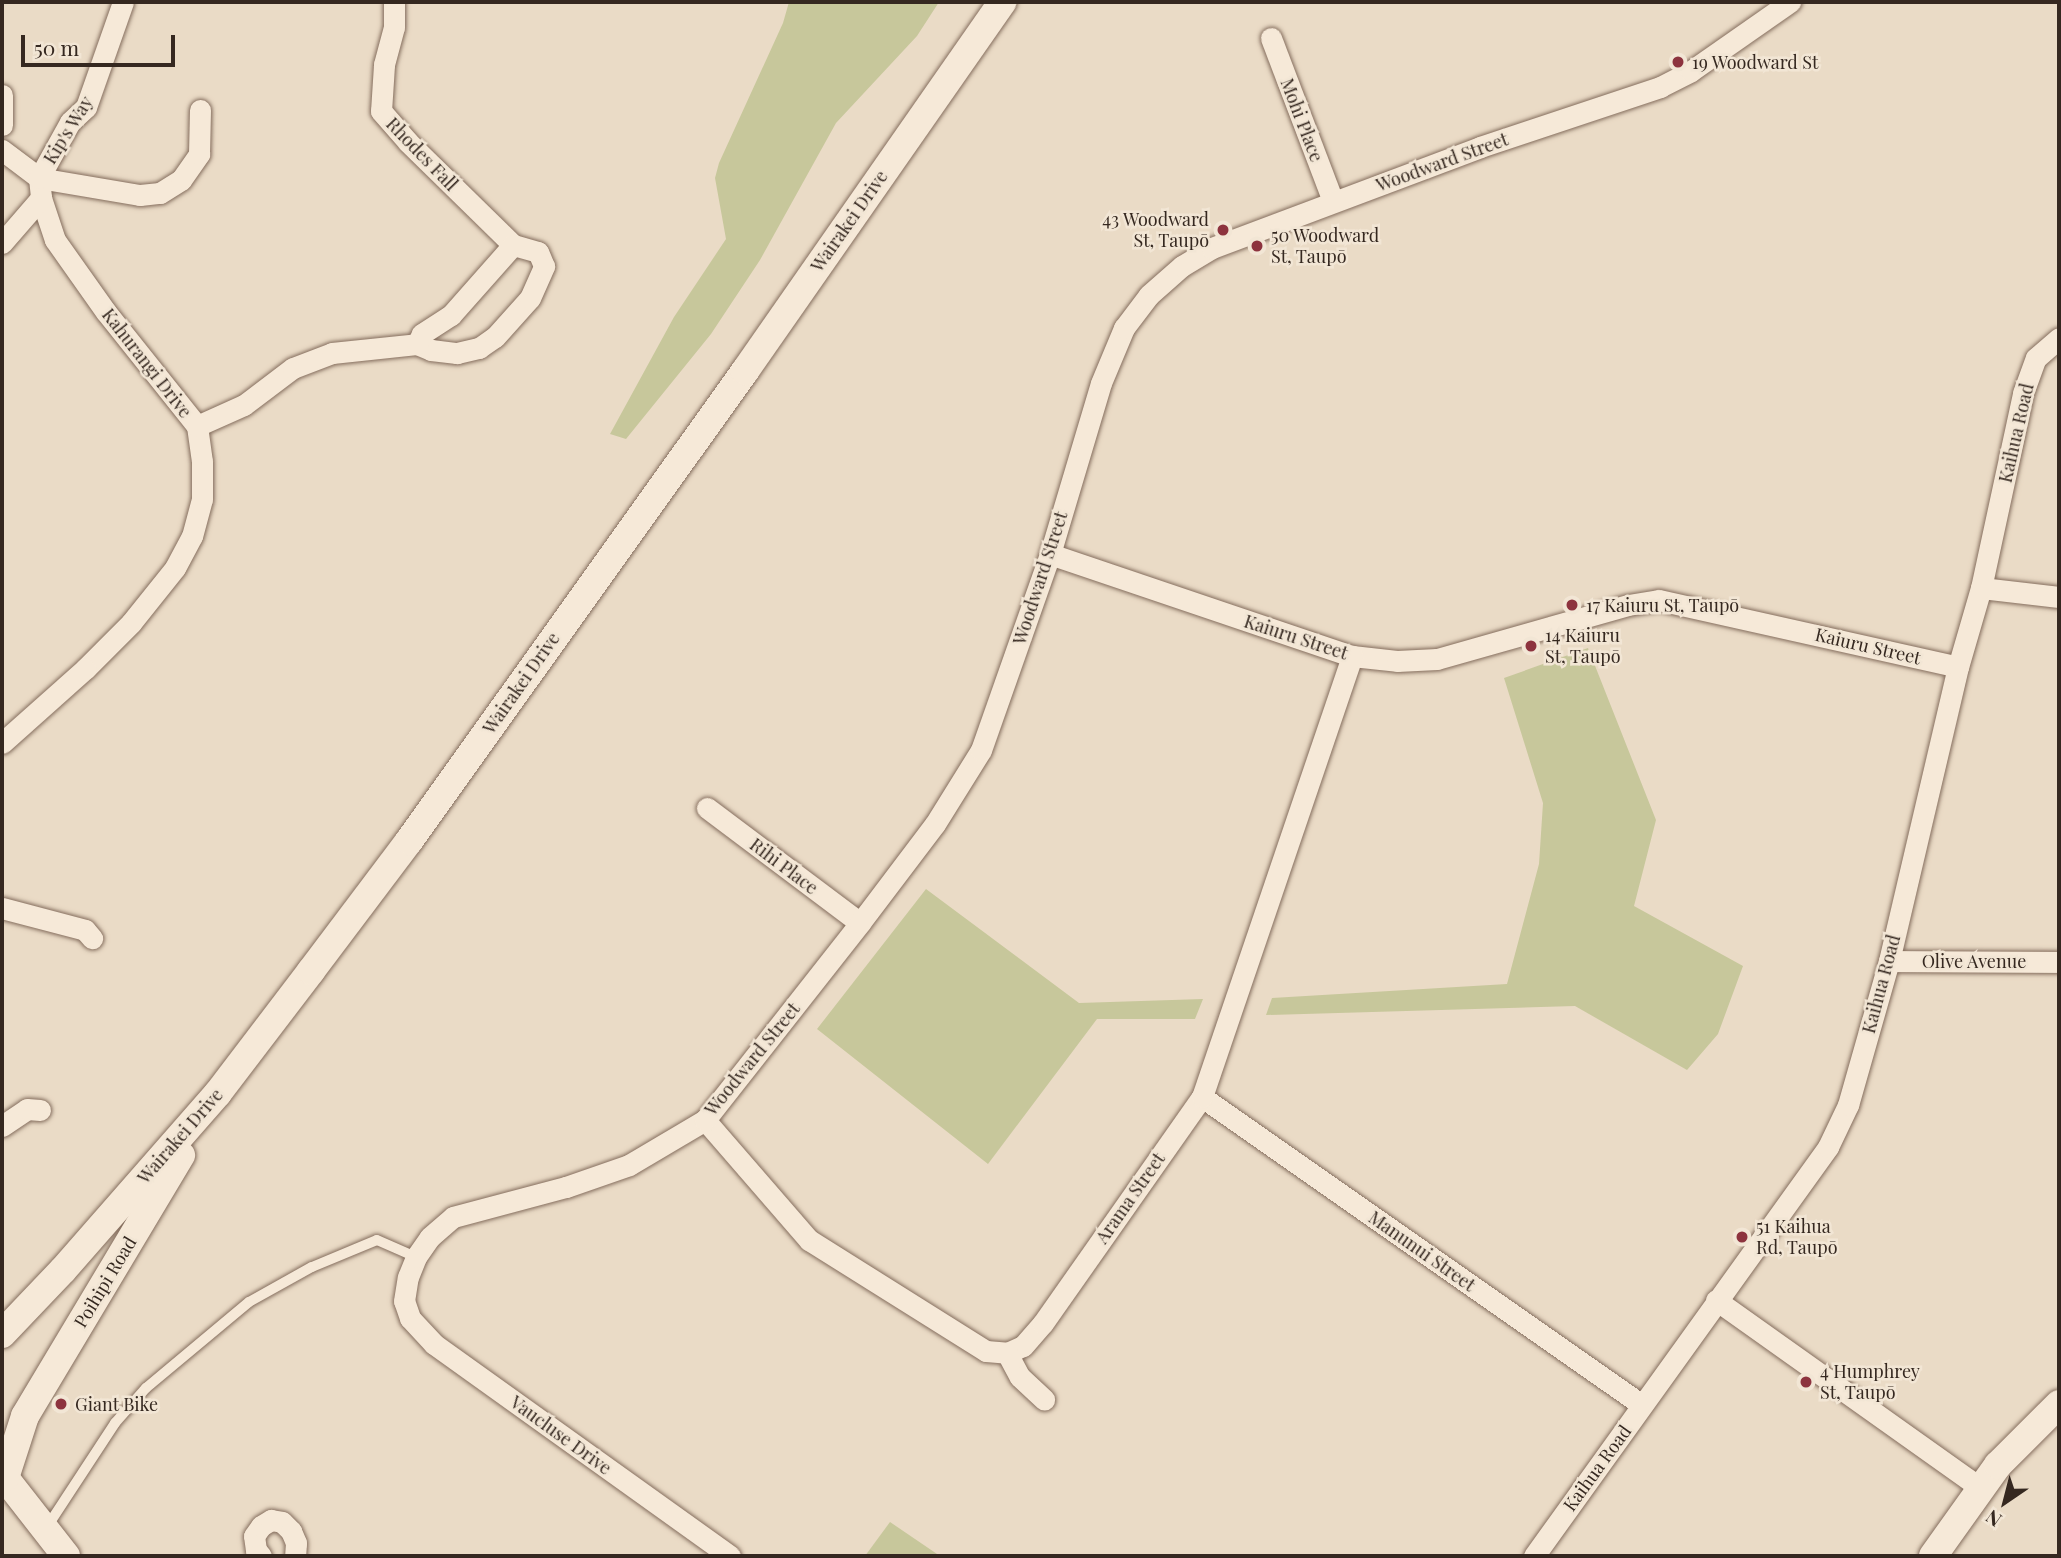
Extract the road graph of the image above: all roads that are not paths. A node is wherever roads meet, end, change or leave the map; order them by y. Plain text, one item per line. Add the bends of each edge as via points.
1 (123, 2) edge
2 (394, 2) edge
3 (1002, 2) edge
4 (1790, 2) edge
5 (1271, 38) dead end
6 (2, 95) edge
7 (200, 110) dead end
8 (2, 125) edge
9 (2, 150) edge
10 (40, 188) junction
11 (1333, 201) junction
12 (2, 243) edge
13 (513, 244) junction
14 (2059, 338) edge
15 (417, 344) junction
16 (197, 426) junction
17 (1050, 554) junction
18 (1981, 588) junction
19 (2059, 597) edge
20 (1352, 656) junction
21 (1958, 667) junction
22 (2, 743) edge
23 (708, 808) dead end
24 (2, 908) edge
25 (860, 923) junction
26 (92, 938) dead end
27 (1889, 961) junction
28 (2059, 962) edge
29 (218, 1093) junction
30 (1202, 1097) junction
31 (40, 1110) dead end
32 (5, 1114) edge
33 (705, 1120) junction
34 (416, 1257) junction
35 (1716, 1300) junction
36 (404, 1301) joint
37 (2, 1334) edge
38 (1007, 1353) junction
39 (1044, 1399) dead end
40 (2059, 1404) edge
41 (1642, 1405) junction
42 (4, 1476) edge
43 (1981, 1488) junction
44 (45, 1530) junction
45 (66, 1556) edge
46 (261, 1556) edge
47 (295, 1556) edge
48 (730, 1556) edge
49 (1534, 1556) edge
50 (1933, 1556) edge

1 - 10 street, Kip's Way via 86,107 70,122
2 - 13 street, Rhodes Fall via 381,111
3 - 29 main road, Wairakei Drive via 745,372 409,841
4 - 11 street, Woodward Street via 1691,71 1660,87
5 - 11 street, Mohi Place
6 - 8 street
7 - 10 street via 199,154 181,180 159,192 140,195
9 - 10 street
10 - 12 street, Kip's Way
10 - 16 street, Kahurangi Drive via 55,240
11 - 17 street, Woodward Street via 1212,248 1182,266 1149,295 1124,328 1101,383
13 - 15 street via 451,315 422,334
13 - 15 street via 538,252 544,266 530,298 495,337 478,348 457,353
14 - 18 street, Kaihua Road via 2036,358 2023,393
15 - 16 street via 332,353 293,368 244,405
16 - 22 street, Kahurangi Drive via 202,499 192,536 175,568 131,623
17 - 20 street, Kaiuru Street
17 - 25 street, Woodward Street via 981,750 935,824
18 - 19 street
18 - 21 street, Kaihua Road
20 - 21 street, Kaiuru Street via 1437,659 1659,600
20 - 30 street, Arama Street
21 - 27 street, Kaihua Road
23 - 25 street, Rihi Place
24 - 26 street via 85,930
25 - 33 street, Woodward Street
27 - 28 street, Olive Avenue
27 - 35 street, Kaihua Road via 1849,1105 1828,1147
29 - 37 main road, Wairakei Drive
29 - 42 main road, Poihipi Road via 25,1416
30 - 38 street, Arama Street via 1043,1323 1023,1346
30 - 41 street, Manunui Street
31 - 32 street
33 - 34 street, Woodward Street via 629,1165 453,1217
33 - 38 street via 809,1240 986,1351
34 - 36 street, Woodward Street
34 - 44 lane via 377,1240 312,1267 249,1302 138,1397 115,1423
35 - 41 street, Kaihua Road
35 - 43 street
36 - 48 street, Vaucluse Drive via 410,1318 434,1344
38 - 39 street via 1020,1377
40 - 43 main road via 2017,1443
41 - 49 street, Kaihua Road
42 - 44 main road, Poihipi Road
43 - 50 main road
44 - 45 main road, Poihipi Road
46 - 47 street via 254,1536 271,1521 282,1522 291,1531

